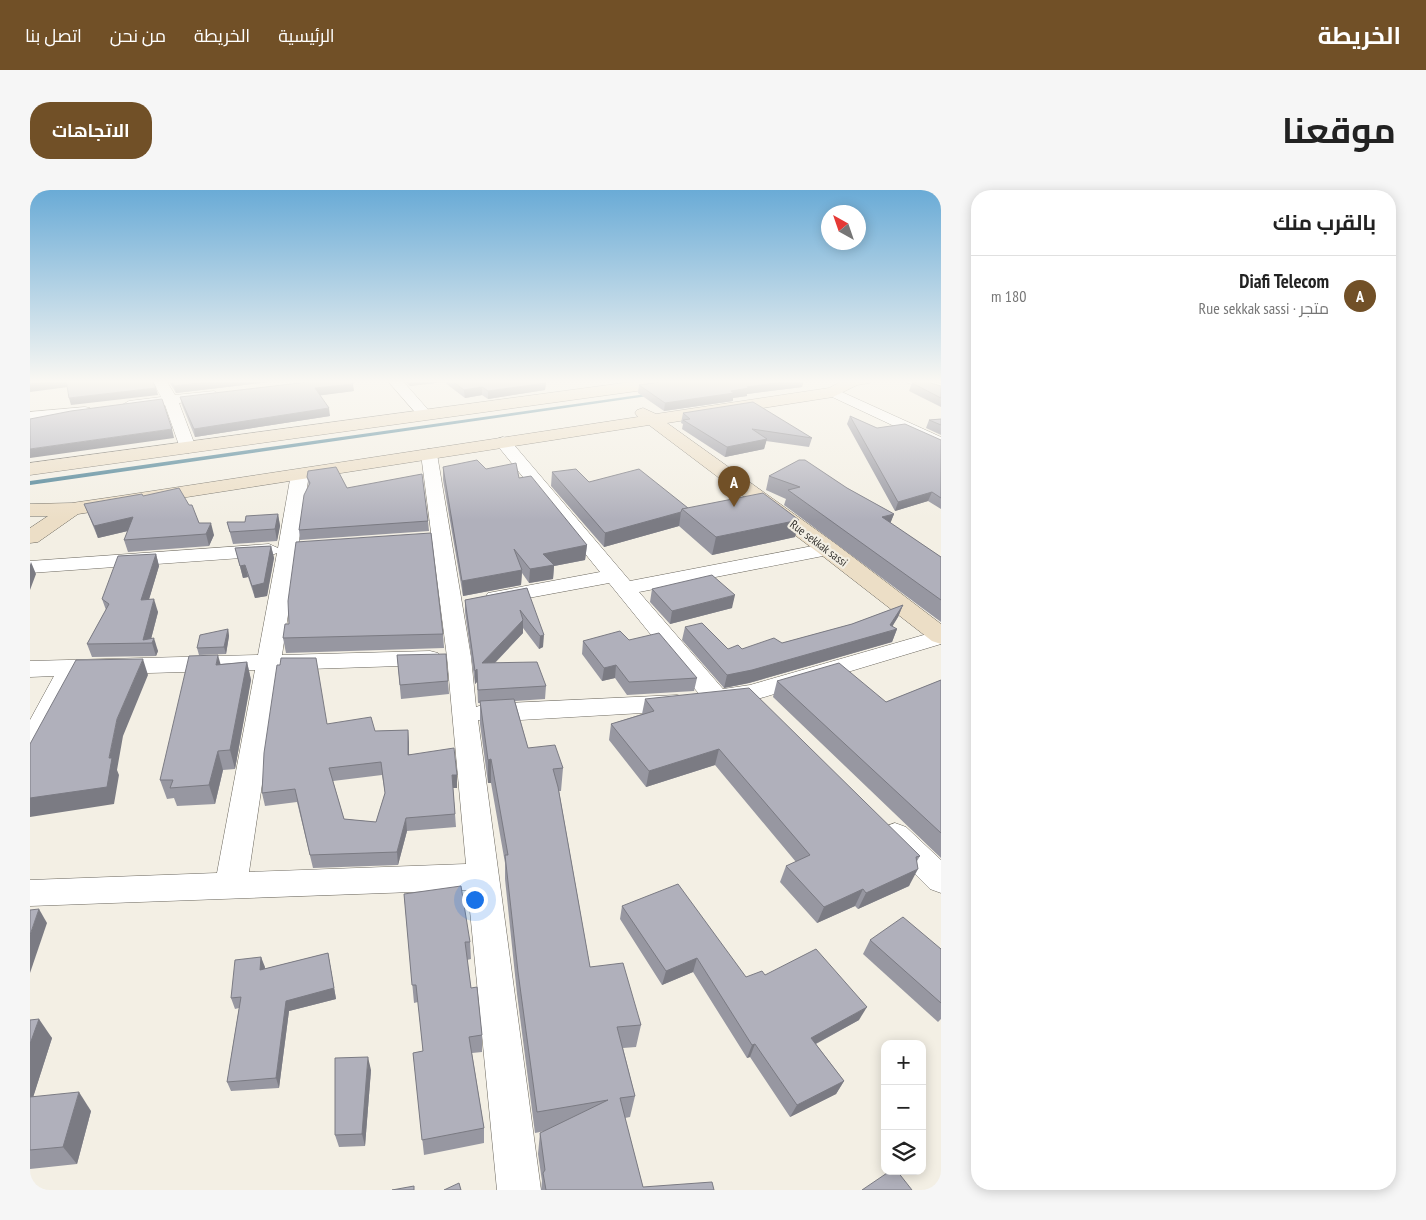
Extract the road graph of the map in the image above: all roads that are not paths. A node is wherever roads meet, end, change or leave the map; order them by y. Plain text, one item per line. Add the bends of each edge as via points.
1 (180, 427) edge
2 (347, 427) edge
3 (601, 427) edge
4 (660, 427) edge
5 (906, 427) edge
6 (504, 442) junction
7 (941, 443) edge
8 (188, 448) junction
9 (429, 454) junction
10 (30, 469) edge
11 (300, 474) junction
12 (72, 509) junction
13 (30, 510) edge
14 (30, 537) edge
15 (297, 548) junction
16 (828, 549) junction
17 (30, 567) edge
18 (620, 582) junction
19 (468, 603) junction
20 (941, 636) edge
21 (459, 657) junction
22 (268, 662) junction
23 (70, 668) junction
24 (30, 669) edge
25 (751, 693) junction
26 (718, 699) junction
27 (464, 714) junction
28 (772, 714) edge
29 (30, 745) edge
30 (878, 818) edge
31 (484, 876) junction
32 (941, 880) edge
33 (231, 886) junction
34 (30, 893) edge
35 (520, 1190) edge

1 - 8 street
2 - 8 street
3 - 6 street
4 - 16 street, Rue sekkak sassi
5 - 7 street
6 - 9 street
6 - 18 street
8 - 10 street
9 - 11 street
9 - 19 street via 432,539
11 - 12 street
11 - 15 street
12 - 13 street
12 - 14 street
15 - 17 street
15 - 22 street
16 - 18 street
16 - 20 street, Rue sekkak sassi
18 - 19 street
18 - 26 street
19 - 21 street
20 - 25 street
21 - 22 street
21 - 27 street
22 - 23 street
22 - 33 street
23 - 24 street
23 - 29 street
25 - 26 street
25 - 28 street
26 - 27 street
27 - 31 street
30 - 32 street
31 - 33 street
31 - 35 street
33 - 34 street

